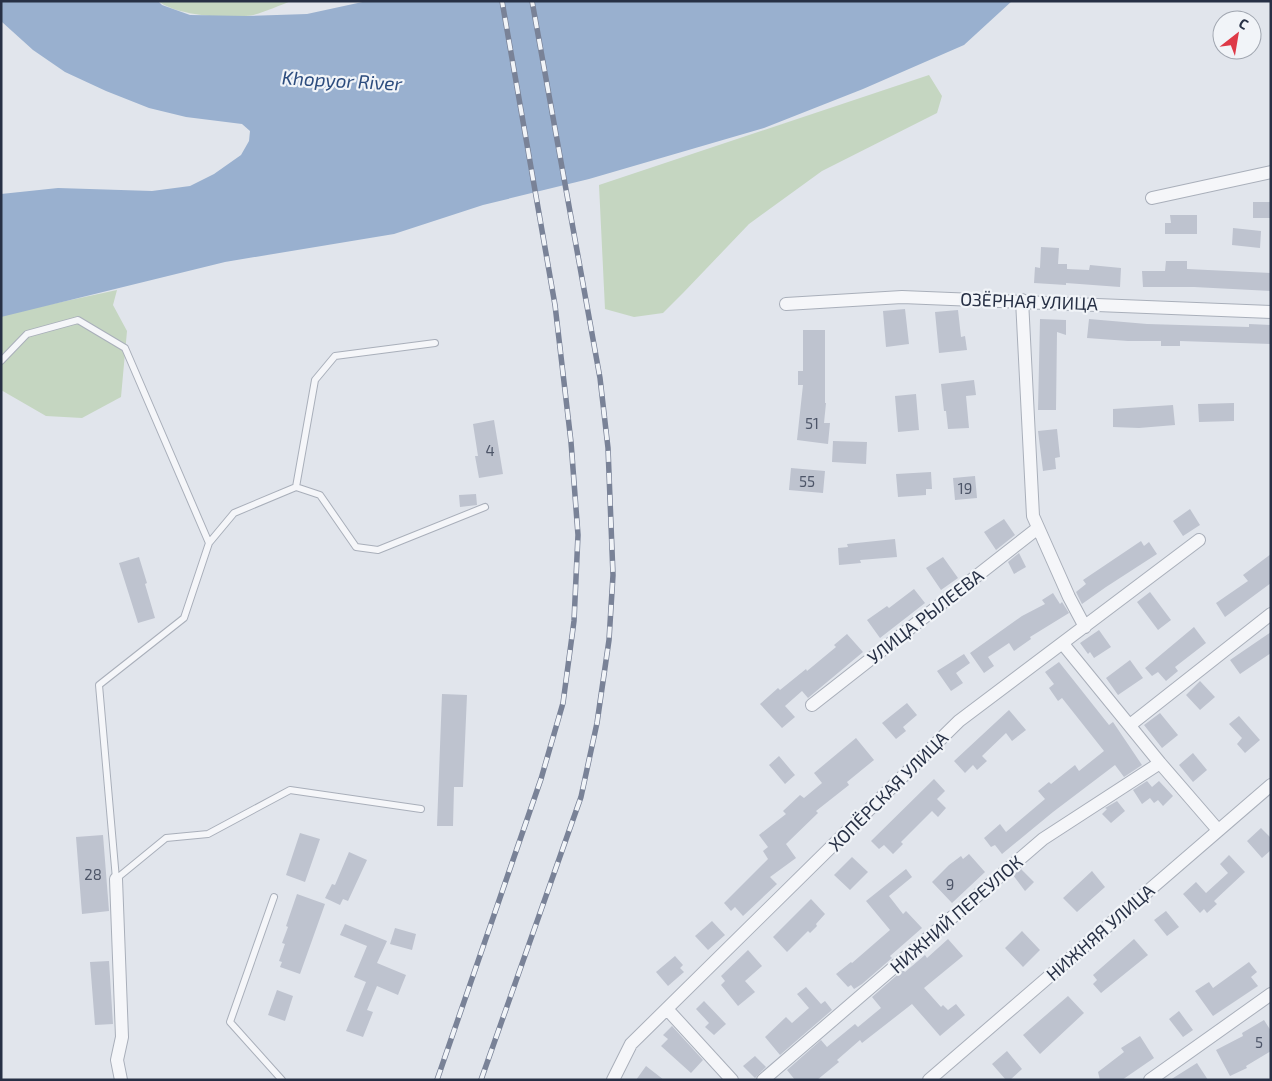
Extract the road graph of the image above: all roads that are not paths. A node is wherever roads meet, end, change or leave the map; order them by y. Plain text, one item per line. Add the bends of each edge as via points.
1 (1271, 172) edge
2 (1152, 198) dead end
3 (1022, 300) junction
4 (786, 304) dead end
5 (1271, 312) edge
6 (435, 342) dead end
7 (1, 361) edge
8 (296, 487) junction
9 (486, 507) dead end
10 (1038, 528) junction
11 (1199, 540) dead end
12 (209, 542) junction
13 (1271, 614) edge
14 (1085, 627) junction
15 (1063, 644) junction
16 (812, 705) dead end
17 (1130, 725) junction
18 (1160, 763) junction
19 (1271, 785) edge
20 (421, 809) dead end
21 (1218, 830) junction
22 (116, 879) junction
23 (274, 897) dead end
24 (1271, 994) edge
25 (666, 1009) junction
26 (121, 1080) edge
27 (282, 1080) edge
28 (613, 1080) edge
29 (732, 1080) edge
30 (763, 1080) edge
31 (929, 1080) edge
32 (1150, 1080) edge

1 - 2 street
3 - 4 street, ОЗЁРНАЯ УЛИЦА via 902,297
3 - 5 street, ОЗЁРНАЯ УЛИЦА
3 - 10 street via 1033,516
6 - 8 lane via 335,356 314,380
7 - 12 lane via 27,334 78,320 125,348
8 - 9 lane via 320,495 356,547 378,550
8 - 12 lane via 234,513
10 - 14 street
10 - 16 street, УЛИЦА РЫЛЕЕВА
11 - 14 street, ХОПЁРСКАЯ УЛИЦА
12 - 22 lane via 184,618 99,685
13 - 17 street
14 - 15 street, ХОПЁРСКАЯ УЛИЦА
15 - 17 street
15 - 25 street, ХОПЁРСКАЯ УЛИЦА via 959,722
17 - 18 street
18 - 21 street
18 - 30 street, НИЖНИЙ ПЕРЕУЛОК via 1043,839
19 - 21 street, НИЖНЯЯ УЛИЦА
20 - 22 lane via 290,790 208,834 166,838
21 - 31 street, НИЖНЯЯ УЛИЦА
22 - 26 street via 122,1037 116,1060
23 - 27 lane via 230,1022
24 - 32 street
25 - 28 street, ХОПЁРСКАЯ УЛИЦА via 631,1044
25 - 29 street

